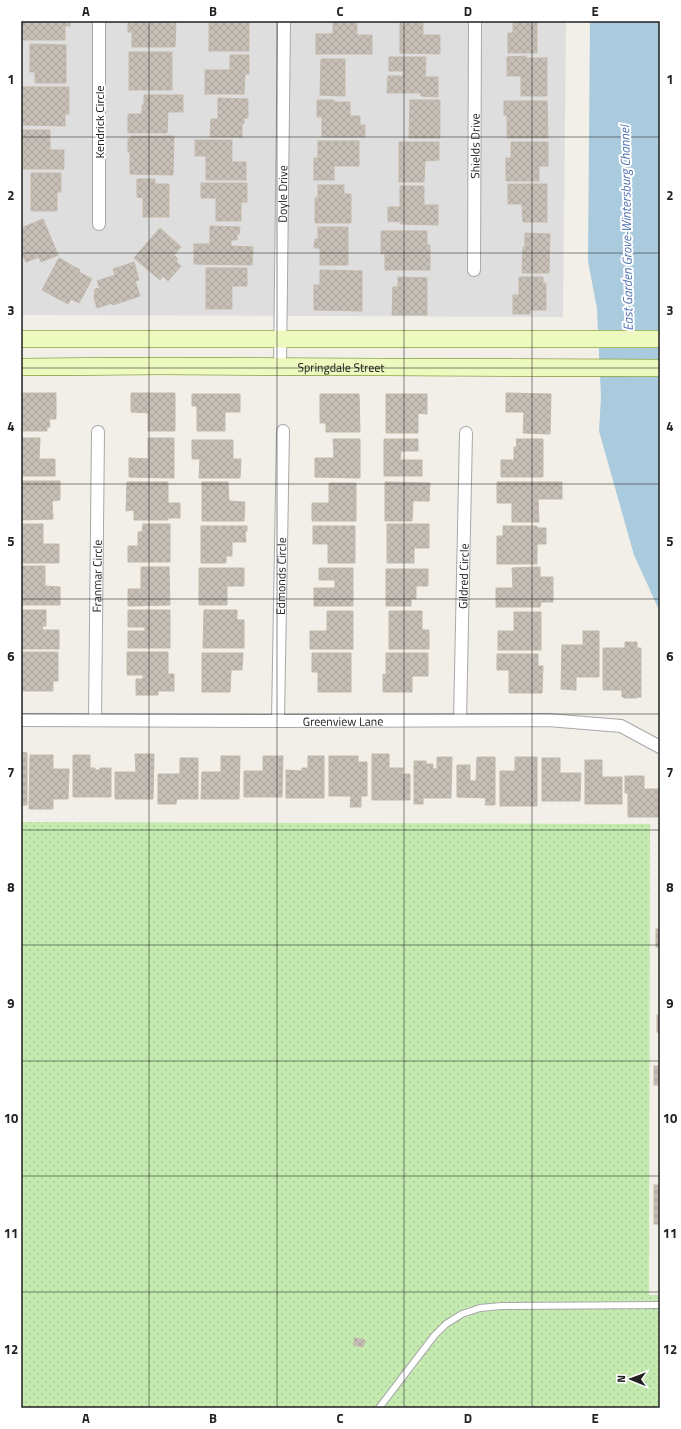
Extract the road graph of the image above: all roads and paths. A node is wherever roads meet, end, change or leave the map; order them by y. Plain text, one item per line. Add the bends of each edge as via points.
1 (99, 21) edge
2 (284, 21) edge
3 (475, 21) edge
4 (99, 224) dead end
5 (474, 270) dead end
6 (280, 338) junction
7 (21, 339) edge
8 (660, 339) edge
9 (21, 367) edge
10 (280, 368) junction
11 (660, 368) edge
12 (283, 431) dead end
13 (98, 432) dead end
14 (466, 433) dead end
15 (95, 719) junction
16 (21, 720) edge
17 (460, 720) junction
18 (278, 721) junction
19 (660, 747) edge
20 (660, 1305) edge
21 (379, 1408) edge

1 - 4 street, Kendrick Circle
2 - 6 street, Doyle Drive
3 - 5 street, Shields Drive
6 - 7 main road
6 - 8 main road
6 - 10 street, Doyle Drive
9 - 10 main road, Springdale Street
10 - 11 main road, Springdale Street
12 - 18 street, Edmonds Circle
13 - 15 street, Franmar Circle
14 - 17 street, Gildred Circle
15 - 16 street, Greenview Lane
15 - 18 street, Greenview Lane
17 - 18 street, Greenview Lane
17 - 19 street, Greenview Lane via 548,720 621,726
20 - 21 lane via 501,1306 480,1308 462,1314 446,1324 434,1336

